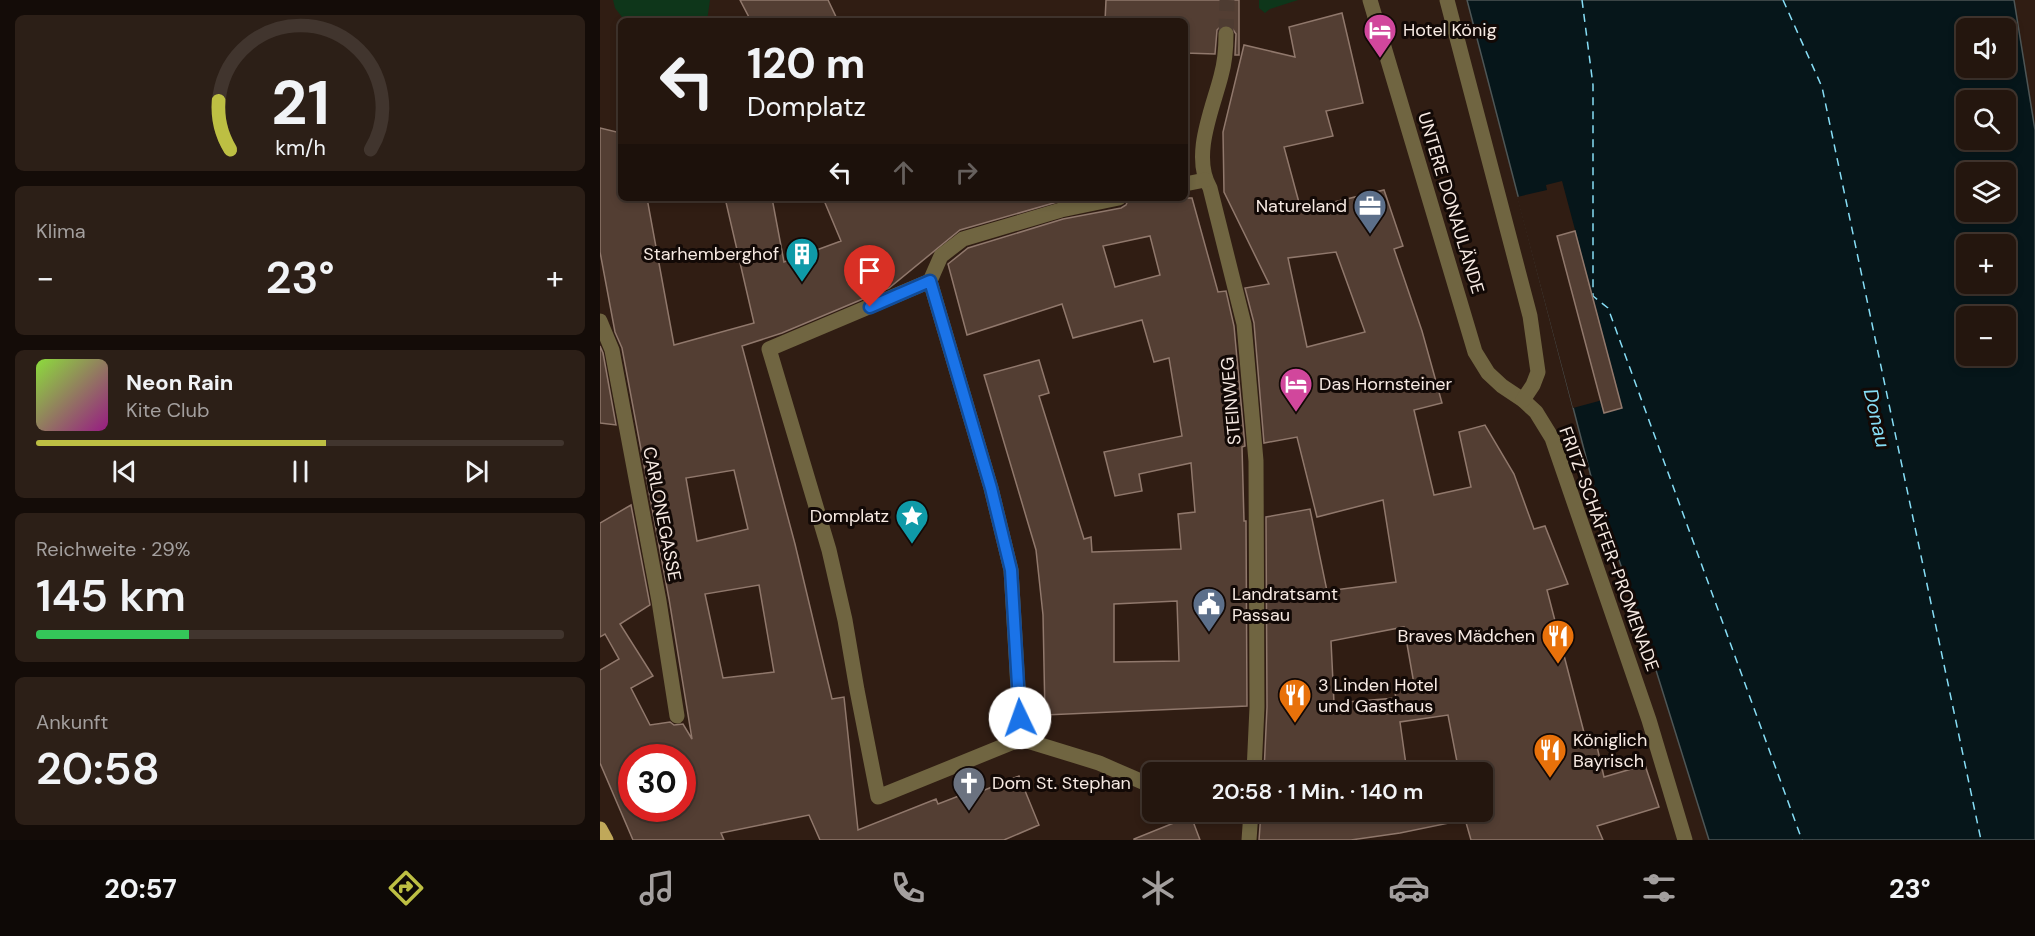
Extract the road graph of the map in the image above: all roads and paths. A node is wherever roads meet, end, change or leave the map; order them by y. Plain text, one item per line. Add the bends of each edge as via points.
1 (1370, 0) edge
2 (1447, 0) edge
3 (1226, 34) tunnel mouth
4 (1205, 180) junction
5 (1188, 183) edge
6 (1104, 201) edge
7 (930, 281) junction
8 (600, 321) edge
9 (1523, 400) junction
10 (677, 716) dead end
11 (1021, 740) junction
12 (1254, 762) edge
13 (1142, 782) edge
14 (1250, 822) edge
15 (600, 829) edge
16 (606, 840) edge
17 (1249, 840) edge
18 (1685, 840) edge

1 - 9 street, UNTERE DONAULÄNDE via 1474,352 1488,373
2 - 9 street via 1530,316 1538,372
3 - 4 street, STEINWEG via 1222,73 1204,137
4 - 5 street
4 - 12 street, STEINWEG via 1244,324 1256,461
6 - 7 street via 963,239 941,256
7 - 11 street via 1011,570
7 - 11 street via 769,349 829,550 878,796
8 - 10 street, CARLONEGASSE via 612,350
9 - 18 street, FRITZ-SCHÄFFER-PROMENADE via 1536,412 1552,438 1649,720
11 - 13 street via 1099,763
14 - 17 street
15 - 16 main road

